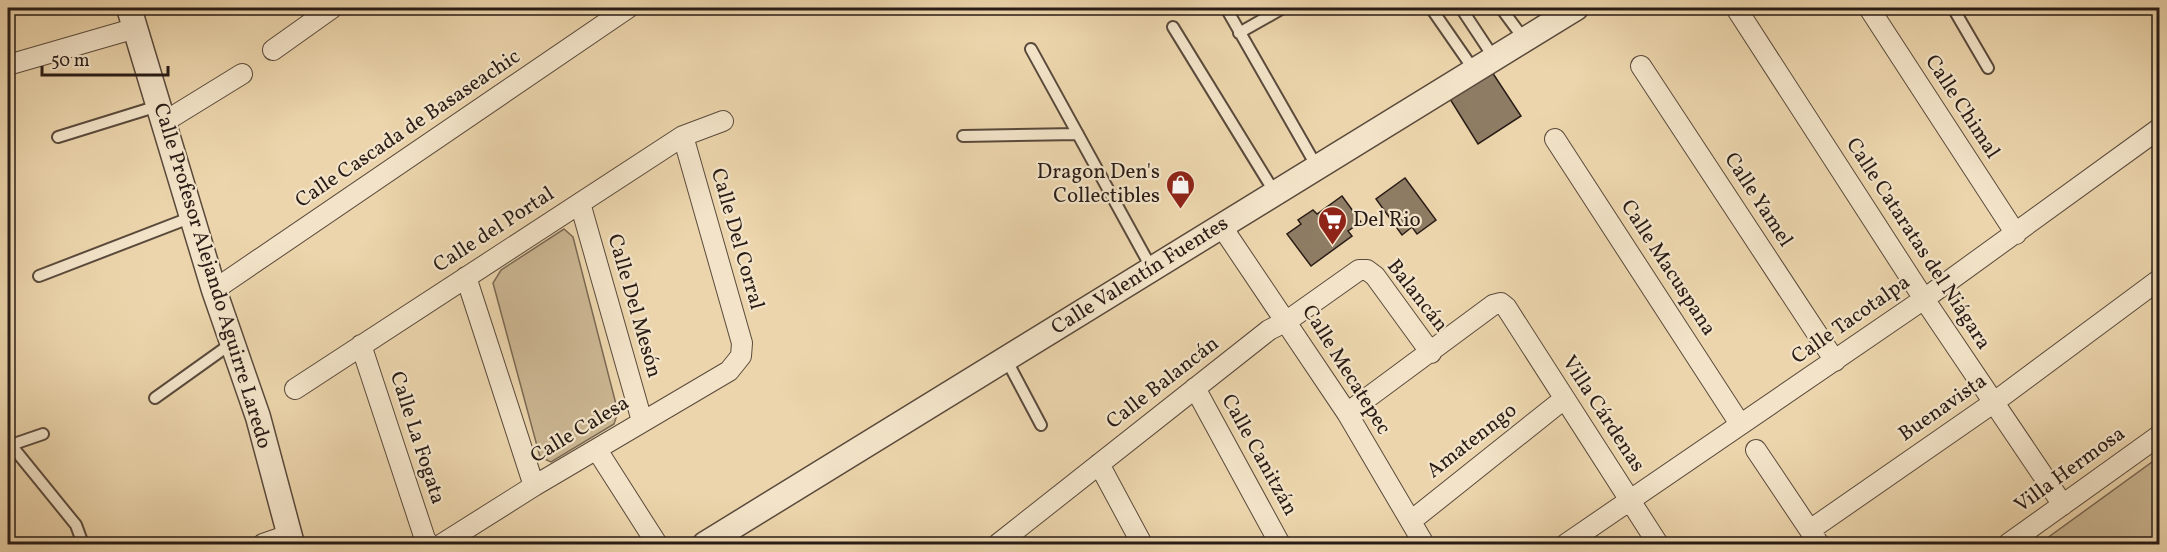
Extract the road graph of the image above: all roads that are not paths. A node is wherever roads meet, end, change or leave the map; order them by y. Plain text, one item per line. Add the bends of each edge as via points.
1 (332, 8) edge
2 (628, 8) edge
3 (1226, 8) edge
4 (1283, 8) edge
5 (1431, 8) edge
6 (1461, 8) edge
7 (1501, 8) edge
8 (1576, 8) edge
9 (1736, 8) edge
10 (1869, 8) edge
11 (1953, 8) edge
12 (133, 18) edge
13 (1173, 27) dead end
14 (1239, 33) junction
15 (1524, 39) junction
16 (1031, 49) dead end
17 (273, 50) dead end
18 (1484, 64) junction
19 (8, 65) edge
20 (1641, 66) dead end
21 (1988, 68) dead end
22 (242, 74) dead end
23 (161, 114) junction
24 (723, 121) dead end
25 (2160, 128) edge
26 (1078, 134) junction
27 (683, 136) junction
28 (963, 136) dead end
29 (58, 137) dead end
30 (1555, 139) dead end
31 (1317, 167) junction
32 (1275, 193) junction
33 (580, 203) junction
34 (192, 217) junction
35 (1224, 224) junction
36 (2016, 234) junction
37 (1152, 269) junction
38 (1365, 269) joint
39 (39, 276) dead end
40 (466, 277) junction
41 (2160, 279) edge
42 (214, 290) junction
43 (1924, 298) junction
44 (1287, 321) junction
45 (232, 343) junction
46 (361, 345) junction
47 (1431, 353) junction
48 (741, 356) joint
49 (1006, 359) junction
50 (1835, 361) junction
51 (1195, 388) junction
52 (295, 389) dead end
53 (155, 398) dead end
54 (1564, 399) junction
55 (1993, 403) junction
56 (1347, 413) junction
57 (642, 421) junction
58 (1740, 424) junction
59 (1041, 425) dead end
60 (43, 434) dead end
61 (2160, 435) edge
62 (9, 446) edge
63 (597, 450) junction
64 (1756, 450) dead end
65 (1099, 464) junction
66 (534, 486) junction
67 (1630, 501) junction
68 (2063, 505) junction
69 (1411, 521) junction
70 (1814, 537) edge
71 (291, 540) edge
72 (83, 544) edge
73 (263, 544) edge
74 (429, 544) edge
75 (442, 544) edge
76 (657, 544) edge
77 (705, 544) edge
78 (998, 544) edge
79 (1142, 544) edge
80 (1280, 544) edge
81 (1424, 544) edge
82 (1566, 544) edge
83 (1658, 544) edge
84 (2008, 544) edge

1 - 17 street
2 - 42 street, Calle Cascada de Basaseachic
3 - 14 lane
4 - 14 lane
5 - 18 lane
6 - 18 lane
7 - 15 lane
8 - 15 street, Calle Valentín Fuentes
9 - 43 street, Calle Cataratas del Niágara
10 - 36 street, Calle Chimal
11 - 21 lane
12 - 19 street
12 - 23 street, Calle Profesor Alejando Aguirre Laredo
13 - 32 lane
14 - 31 lane
15 - 18 street, Calle Valentín Fuentes
16 - 26 lane
18 - 31 street, Calle Valentín Fuentes
20 - 50 street, Calle Yamel
22 - 23 street
23 - 29 lane
23 - 34 street, Calle Profesor Alejando Aguirre Laredo
24 - 27 street, Calle del Portal
25 - 36 street, Calle Tacotalpa
26 - 28 lane
26 - 37 lane
27 - 33 street, Calle del Portal
27 - 48 street, Calle Del Corral via 742,343
30 - 58 street, Calle Macuspana
31 - 32 street, Calle Valentín Fuentes
32 - 35 street, Calle Valentín Fuentes
33 - 40 street, Calle del Portal
33 - 57 street, Calle Del Mesón
34 - 39 lane
34 - 42 street, Calle Profesor Alejando Aguirre Laredo
35 - 37 street, Calle Valentín Fuentes
35 - 44 street, Calle Mecatepec via 1228,236
36 - 43 street, Calle Tacotalpa
37 - 49 street, Calle Valentín Fuentes
38 - 44 street, Calle Balancán
38 - 47 street, Balancán via 1384,286
40 - 46 street, Calle del Portal
40 - 66 street
41 - 55 street, Buenavista
42 - 45 street, Calle Profesor Alejando Aguirre Laredo
43 - 50 street, Calle Tacotalpa
43 - 55 street, Calle Cataratas del Niágara
44 - 51 street, Calle Balancán via 1269,330
44 - 56 street, Calle Mecatepec
45 - 53 lane
45 - 71 street, Calle Profesor Alejando Aguirre Laredo via 258,417
46 - 52 street, Calle del Portal
46 - 74 street, Calle La Fogata
47 - 54 street, Villa Cárdenas via 1493,305 1501,303
47 - 56 street
48 - 57 street, Calle Calesa via 729,371
49 - 59 lane
49 - 77 street, Calle Valentín Fuentes
50 - 58 street, Calle Tacotalpa
51 - 65 street, Calle Balancán
51 - 80 street, Calle Canitzán
54 - 67 street, Villa Cárdenas
54 - 69 street, Amatenngo
55 - 68 street, Calle Cataratas del Niágara
55 - 70 street, Buenavista
56 - 69 street, Calle Mecatepec
57 - 63 street, Calle Calesa
58 - 67 street, Calle Tacotalpa
60 - 62 lane
61 - 68 street, Villa Hermosa
62 - 72 lane via 76,525
63 - 66 street, Calle Calesa
63 - 76 street
64 - 70 street
65 - 78 street, Calle Balancán
65 - 79 street
66 - 75 street, Calle Calesa
67 - 82 street, Calle Tacotalpa
67 - 83 street, Villa Cárdenas
68 - 84 street, Villa Hermosa
69 - 81 street, Calle Mecatepec
71 - 73 street

